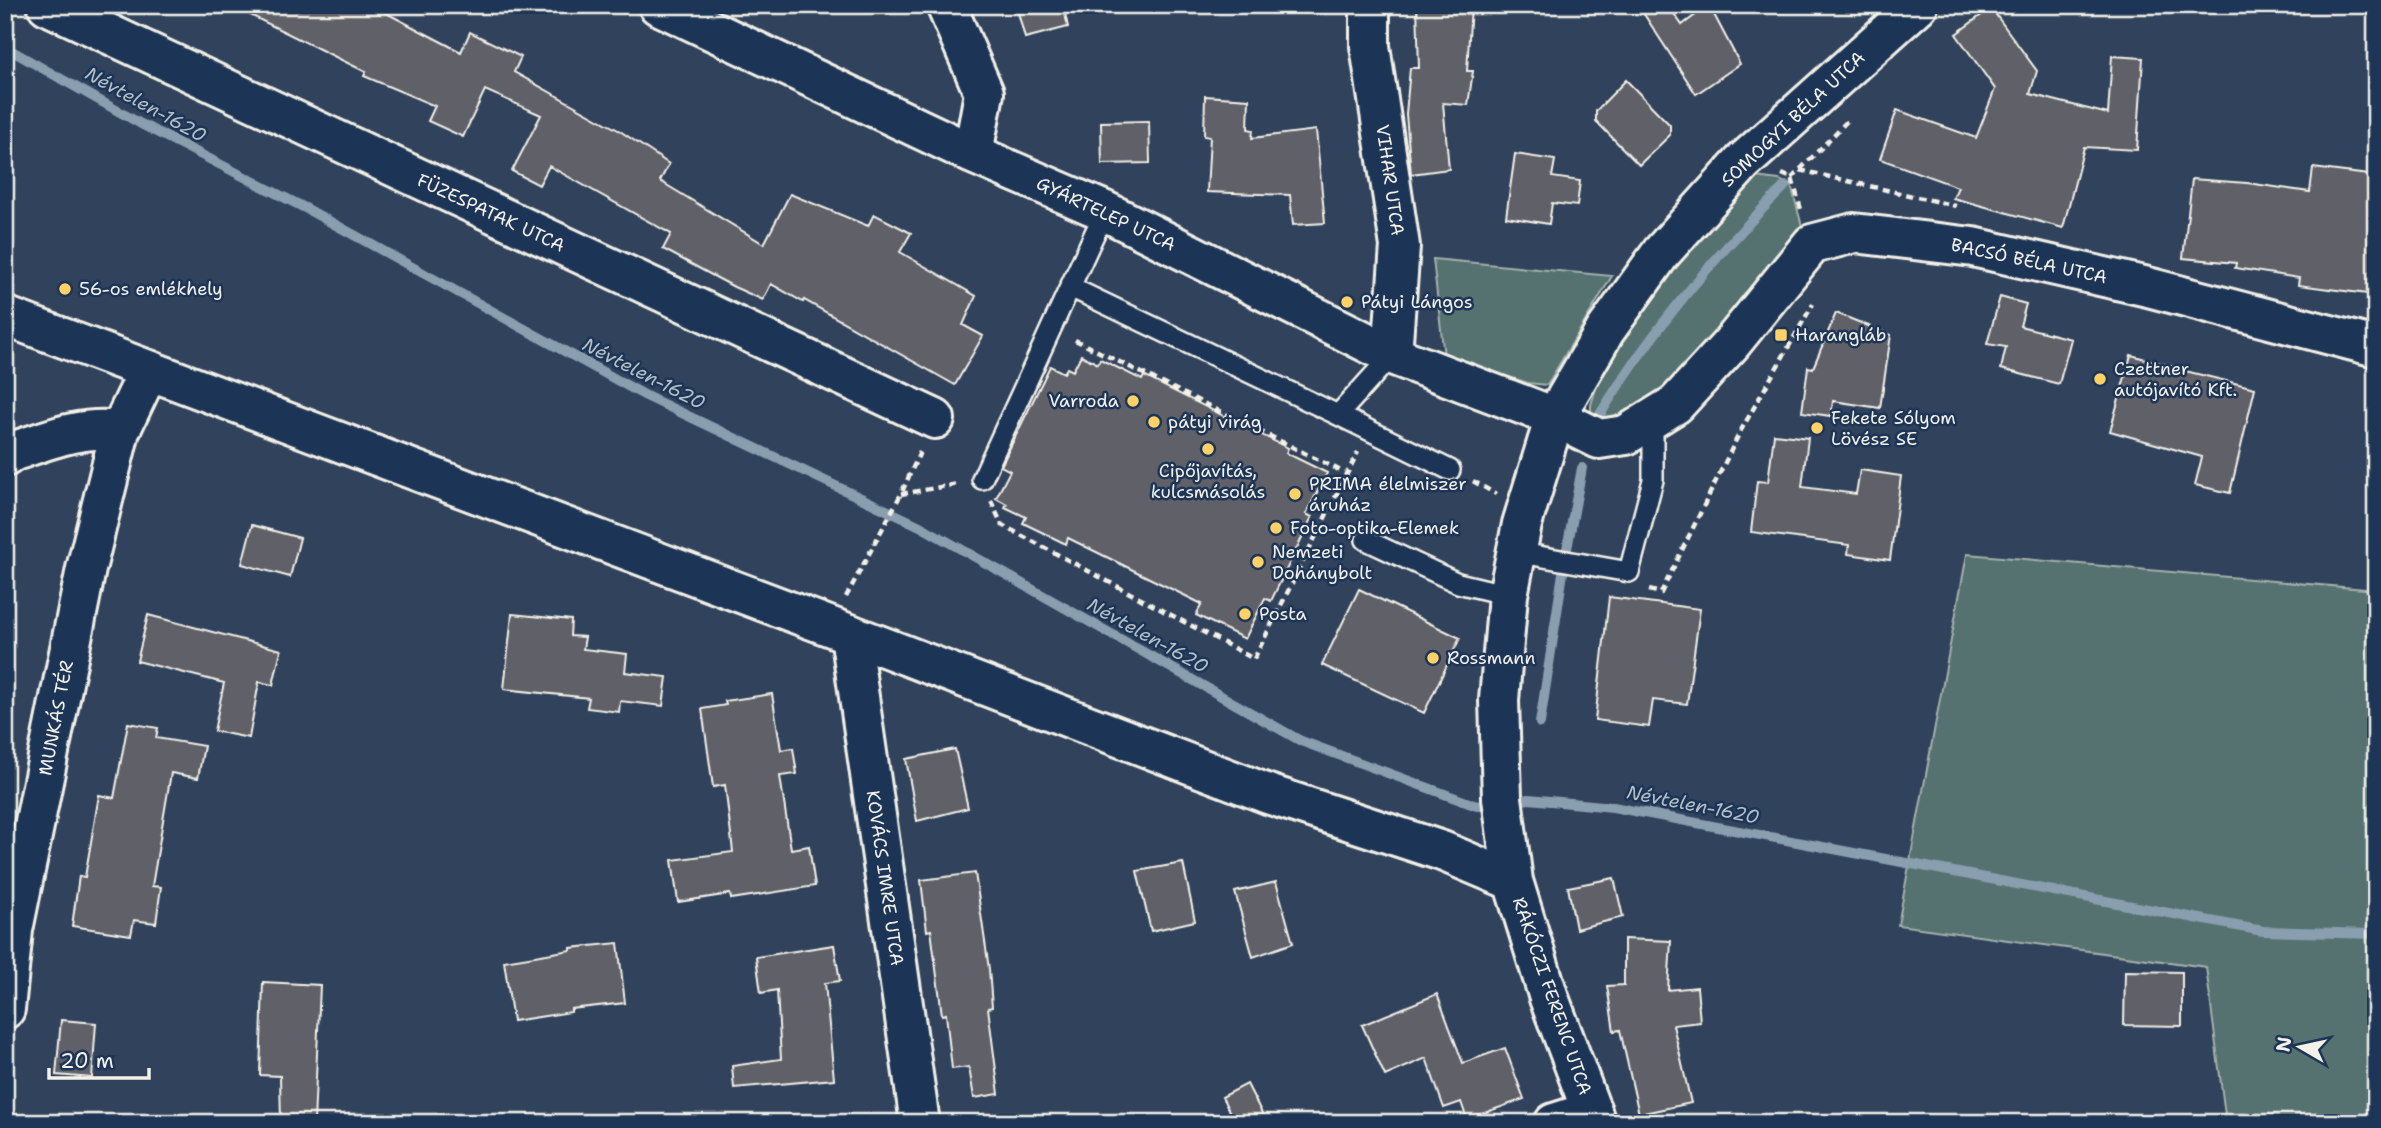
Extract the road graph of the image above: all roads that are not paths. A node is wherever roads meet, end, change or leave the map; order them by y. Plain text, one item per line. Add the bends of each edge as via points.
1 (47, 5) edge
2 (658, 5) edge
3 (946, 5) edge
4 (1370, 5) edge
5 (1917, 5) edge
6 (973, 154) junction
7 (1105, 211) junction
8 (1070, 287) junction
9 (5, 316) edge
10 (2376, 347) edge
11 (1392, 355) junction
12 (149, 370) junction
13 (1338, 415) junction
14 (1555, 417) junction
15 (1653, 418) junction
16 (935, 419) road end
17 (120, 430) junction
18 (5, 457) edge
19 (1450, 470) road end
20 (982, 479) road end
21 (1366, 540) dead end
22 (1516, 552) junction
23 (1508, 595) junction
24 (850, 634) junction
25 (1499, 700) joint
26 (1511, 862) junction
27 (5, 1009) edge
28 (1594, 1117) edge
29 (919, 1123) edge
30 (1554, 1123) edge

1 - 16 street, FÜZESPATAK UTCA
2 - 6 street, GYÁRTELEP UTCA
3 - 6 street via 984,93
4 - 11 street, VIHAR UTCA via 1370,46 1400,246
5 - 14 street, SOMOGYI BÉLA UTCA via 1743,162 1661,253 1605,331
6 - 7 street, GYÁRTELEP UTCA
7 - 8 lane
7 - 11 street, GYÁRTELEP UTCA
8 - 13 lane
8 - 20 lane
9 - 12 street
10 - 15 street, BACSÓ BÉLA UTCA via 1973,247 1854,233 1812,244 1731,344 1676,404
11 - 13 lane
11 - 14 street, GYÁRTELEP UTCA
12 - 17 street, MUNKÁS TÉR
12 - 24 street
13 - 19 lane
14 - 15 street via 1599,439 1626,435
14 - 22 street, SOMOGYI BÉLA UTCA
15 - 22 lane via 1653,480 1629,572
17 - 18 street via 68,433
17 - 27 street, MUNKÁS TÉR via 86,569 15,916
21 - 23 lane via 1458,583
22 - 23 street, SOMOGYI BÉLA UTCA
23 - 25 street, SOMOGYI BÉLA UTCA
24 - 26 street via 1268,794 1442,851
24 - 29 street, KOVÁCS IMRE UTCA
25 - 26 street, RÁKÓCZI FERENC UTCA via 1502,797
26 - 28 street, RÁKÓCZI FERENC UTCA via 1549,998
28 - 30 street

